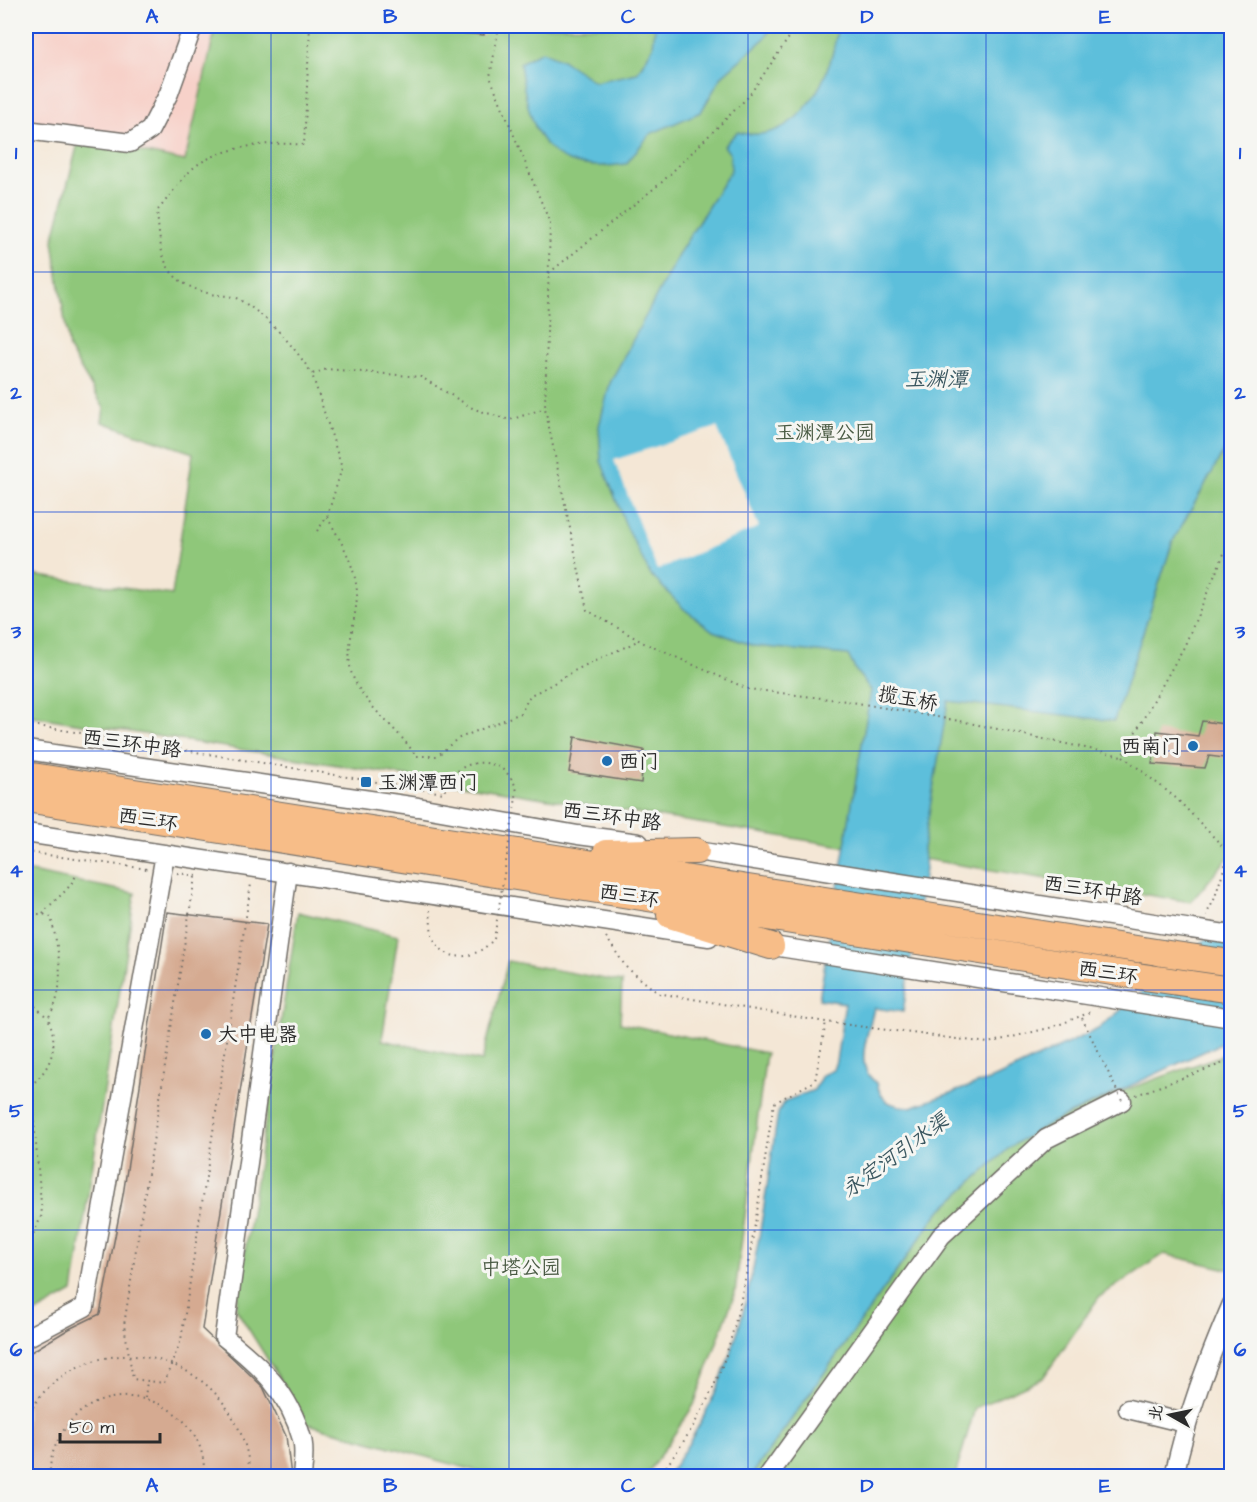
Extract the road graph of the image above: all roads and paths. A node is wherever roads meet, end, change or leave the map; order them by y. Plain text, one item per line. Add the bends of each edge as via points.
1 (193, 26) edge
2 (310, 26) edge
3 (499, 26) edge
4 (797, 26) edge
5 (26, 130) edge
6 (549, 273) junction
7 (312, 374) junction
8 (545, 408) junction
9 (327, 517) junction
10 (317, 531) dead end
11 (1232, 535) edge
12 (639, 640) junction
13 (26, 724) edge
14 (26, 750) edge
15 (1122, 756) junction
16 (26, 775) edge
17 (26, 799) edge
18 (26, 833) edge
19 (696, 850) junction
20 (165, 854) junction
21 (542, 854) junction
22 (288, 872) junction
23 (77, 873) dead end
24 (195, 876) dead end
25 (251, 884) dead end
26 (581, 887) junction
27 (430, 910) dead end
28 (26, 914) edge
29 (43, 914) junction
30 (1198, 924) junction
31 (1232, 934) edge
32 (604, 935) dead end
33 (771, 946) junction
34 (1232, 963) edge
35 (1232, 990) edge
36 (26, 998) edge
37 (1091, 1012) dead end
38 (48, 1018) junction
39 (1082, 1018) junction
40 (1232, 1018) edge
41 (826, 1022) junction
42 (1232, 1060) edge
43 (26, 1085) edge
44 (32, 1085) junction
45 (1122, 1101) junction
46 (26, 1244) edge
47 (1232, 1304) edge
48 (26, 1338) edge
49 (129, 1356) junction
50 (171, 1364) junction
51 (147, 1381) junction
52 (144, 1398) junction
53 (1128, 1409) dead end
54 (26, 1417) edge
55 (1185, 1423) junction
56 (50, 1476) edge
57 (204, 1476) edge
58 (248, 1476) edge
59 (302, 1476) edge
60 (658, 1476) edge
61 (768, 1476) edge
62 (1174, 1476) edge

1 - 5 street via 169,93 150,130 130,143
2 - 7 path via 304,145 258,146 199,163 157,211 160,252 168,271 184,284 210,294 237,298 296,347
3 - 6 path, 揽玉桥 via 490,76 550,223
4 - 6 path via 748,97 662,182
6 - 8 path, 揽玉桥
7 - 8 path via 327,369 421,377 474,409 510,420
7 - 9 path via 342,468
8 - 12 path, 揽玉桥 via 587,610
9 - 10 path
9 - 12 path via 347,552 357,594 351,633 352,675 380,716 416,756 437,756 457,739 521,713 530,695
11 - 15 path via 1184,647
12 - 15 path, 揽玉桥 via 748,689 965,722
13 - 27 path, bridge via 444,792 453,772 465,765 499,766 514,778 517,791 494,939 482,952 463,957 447,954 435,942
14 - 19 street, 西三环中路 via 418,807 578,836
15 - 30 path via 1177,799 1229,854 1214,900
16 - 21 highway, 西三环
17 - 26 highway, 西三环
18 - 20 street
19 - 21 highway
19 - 30 street, 西三环中路
20 - 22 street
20 - 48 street via 85,1307
21 - 34 highway, 西三环, bridge
22 - 33 street
22 - 59 street via 224,1336 261,1366 286,1398 303,1441
23 - 29 path via 70,889
24 - 49 path via 124,1325
25 - 50 path via 181,1340
26 - 33 highway
26 - 35 highway, 西三环, bridge
28 - 29 path
29 - 38 path via 51,917 58,949 58,995
30 - 31 street, 西三环中路, bridge
32 - 41 path via 626,967 658,993
33 - 40 street, bridge
36 - 38 path
37 - 39 path
38 - 44 path via 55,1034 53,1054 44,1074
39 - 41 path via 988,1043
39 - 45 path, bridge
41 - 60 path via 815,1081 774,1103 729,1346 689,1434
42 - 45 path
43 - 44 path
44 - 46 path via 42,1215
45 - 61 street via 1046,1139 941,1236
47 - 55 street
49 - 50 path via 156,1358
49 - 51 path via 133,1379
49 - 54 path via 118,1355 80,1366 48,1387
50 - 51 path via 164,1383
50 - 58 path via 193,1373 222,1398 241,1432
51 - 52 path
52 - 56 path via 111,1397 87,1406 68,1423 55,1444
52 - 57 path via 161,1403 182,1418 197,1439
53 - 55 street
55 - 62 street

